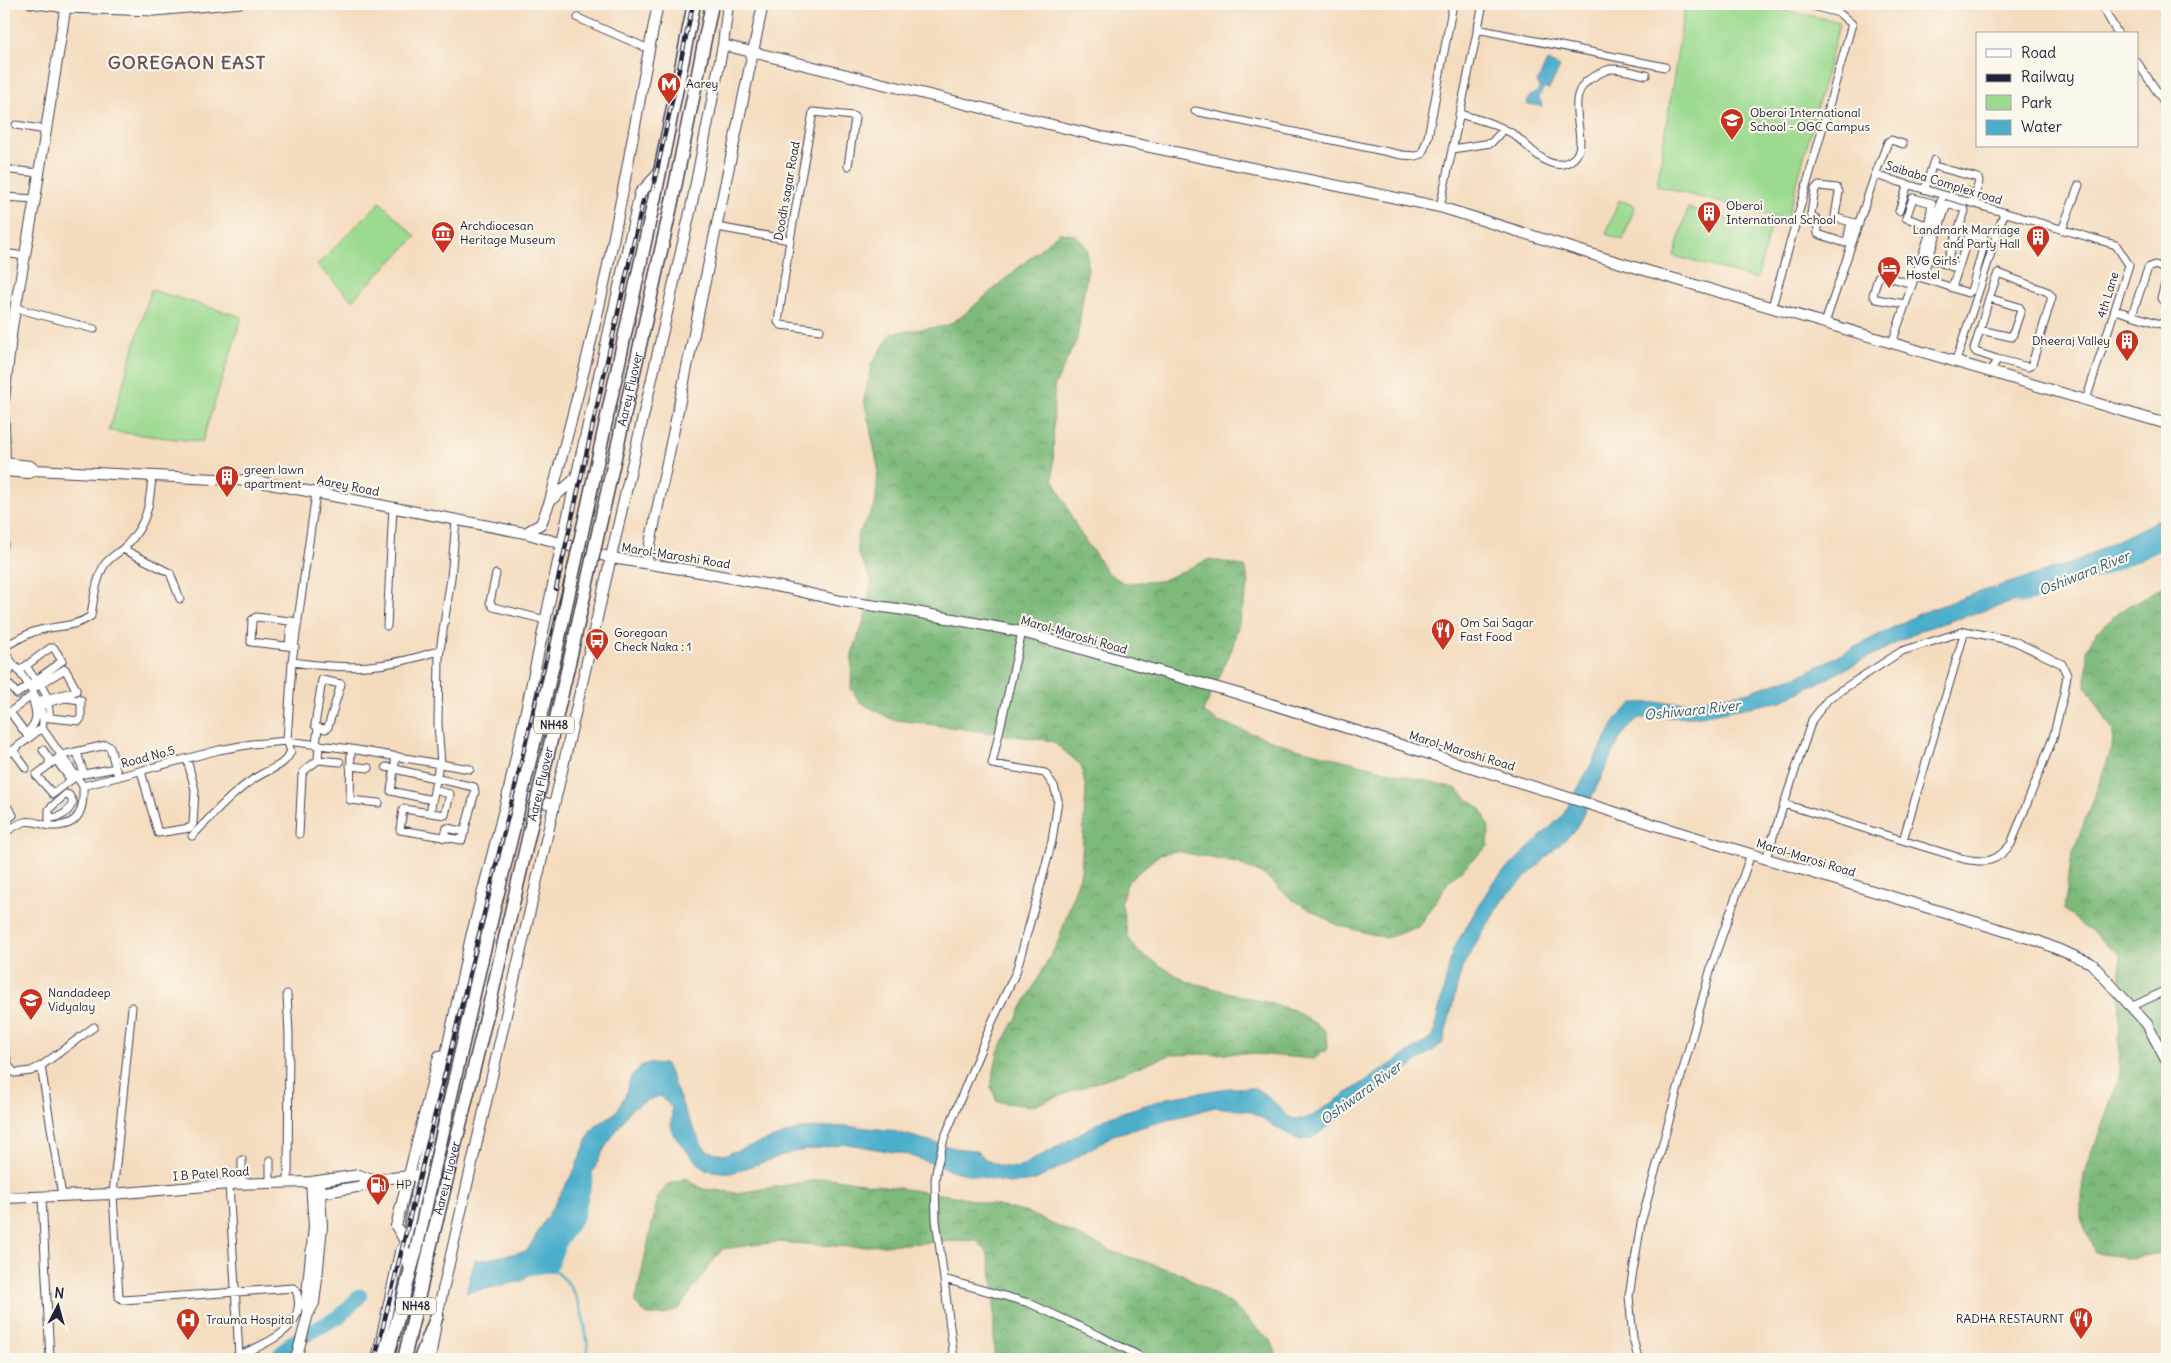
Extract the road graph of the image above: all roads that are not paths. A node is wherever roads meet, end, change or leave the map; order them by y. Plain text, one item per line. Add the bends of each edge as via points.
1 (30, 4) edge
2 (241, 4) edge
3 (658, 4) edge
4 (694, 4) edge
5 (712, 4) edge
6 (728, 4) edge
7 (763, 4) edge
8 (1453, 4) edge
9 (1483, 4) edge
10 (1805, 4) edge
11 (2101, 4) edge
12 (66, 6) edge
13 (578, 18) dead end
14 (1477, 29) junction
15 (2117, 32) edge
16 (723, 46) junction
17 (649, 48) junction
18 (754, 52) junction
19 (2138, 63) edge
20 (1665, 66) dead end
21 (1646, 75) dead end
22 (2167, 106) edge
23 (1195, 111) dead end
24 (1459, 114) junction
25 (16, 126) dead end
26 (46, 130) junction
27 (1503, 130) junction
28 (1903, 144) dead end
29 (1452, 149) junction
30 (848, 166) dead end
31 (11, 170) dead end
32 (661, 170) junction
33 (39, 173) junction
34 (1875, 174) junction
35 (1932, 181) dead end
36 (1908, 184) junction
37 (2079, 185) dead end
38 (1925, 189) junction
39 (1975, 194) junction
40 (1943, 195) junction
41 (4, 197) edge
42 (35, 200) junction
43 (1973, 204) junction
44 (1440, 207) junction
45 (1899, 211) dead end
46 (2004, 213) junction
47 (1851, 222) junction
48 (1931, 222) junction
49 (1859, 224) junction
50 (717, 227) junction
51 (2062, 230) junction
52 (790, 240) junction
53 (4, 252) edge
54 (2124, 255) joint
55 (24, 256) junction
56 (1928, 258) junction
57 (1946, 264) junction
58 (1958, 269) junction
59 (2167, 270) edge
60 (1919, 276) junction
61 (2167, 277) edge
62 (1912, 284) junction
63 (1952, 288) junction
64 (1989, 298) junction
65 (2167, 302) edge
66 (1905, 304) junction
67 (1772, 307) junction
68 (15, 308) junction
69 (2115, 310) junction
70 (2132, 315) junction
71 (1825, 323) junction
72 (2167, 326) edge
73 (94, 328) dead end
74 (820, 330) dead end
75 (1980, 330) junction
76 (1892, 343) junction
77 (1996, 359) junction
78 (1956, 362) junction
79 (1992, 372) junction
80 (4, 400) edge
81 (2086, 400) junction
82 (4, 422) edge
83 (2167, 424) edge
84 (5, 467) edge
85 (152, 476) junction
86 (576, 478) junction
87 (316, 493) junction
88 (550, 501) junction
89 (393, 507) junction
90 (456, 520) junction
91 (4, 530) edge
92 (525, 533) junction
93 (563, 544) junction
94 (4, 545) edge
95 (122, 549) junction
96 (612, 558) junction
97 (646, 563) junction
98 (496, 574) dead end
99 (180, 599) dead end
100 (546, 620) junction
101 (295, 622) junction
102 (387, 626) dead end
103 (1965, 631) junction
104 (1022, 632) junction
105 (4, 647) edge
106 (292, 647) junction
107 (440, 650) junction
108 (4, 652) edge
109 (4, 662) edge
110 (292, 662) junction
111 (26, 666) junction
112 (326, 666) junction
113 (11, 673) edge
114 (31, 674) junction
115 (24, 678) junction
116 (324, 680) junction
117 (38, 682) junction
118 (40, 702) junction
119 (42, 728) junction
120 (318, 728) junction
121 (28, 736) junction
122 (287, 741) junction
123 (317, 745) junction
124 (56, 748) junction
125 (351, 749) junction
126 (13, 750) junction
127 (77, 752) junction
128 (51, 756) junction
129 (396, 756) junction
130 (4, 757) edge
131 (187, 759) junction
132 (318, 760) junction
133 (340, 762) dead end
134 (440, 764) junction
135 (350, 766) junction
136 (386, 767) dead end
137 (26, 768) dead end
138 (116, 768) junction
139 (369, 768) dead end
140 (394, 768) junction
141 (470, 769) dead end
142 (141, 771) junction
143 (77, 776) junction
144 (118, 777) junction
145 (436, 778) junction
146 (84, 786) junction
147 (434, 790) junction
148 (508, 794) junction
149 (1567, 797) joint
150 (432, 800) junction
151 (4, 802) edge
152 (380, 803) dead end
153 (554, 804) junction
154 (1784, 804) junction
155 (430, 813) junction
156 (6, 820) edge
157 (15, 826) junction
158 (4, 834) edge
159 (299, 834) dead end
160 (192, 836) dead end
161 (1903, 840) junction
162 (1750, 854) junction
163 (1766, 858) junction
164 (2167, 990) edge
165 (287, 994) dead end
166 (132, 1007) dead end
167 (2131, 1007) junction
168 (94, 1027) dead end
169 (4, 1048) edge
170 (2167, 1062) edge
171 (41, 1066) junction
172 (242, 1160) dead end
173 (270, 1160) dead end
174 (414, 1176) junction
175 (372, 1180) junction
176 (315, 1181) junction
177 (270, 1183) junction
178 (288, 1183) junction
179 (229, 1184) junction
180 (242, 1184) junction
181 (113, 1194) junction
182 (316, 1194) junction
183 (62, 1196) junction
184 (4, 1198) edge
185 (42, 1198) junction
186 (417, 1248) junction
187 (944, 1278) junction
188 (235, 1292) junction
189 (437, 1316) junction
190 (239, 1355) junction
191 (50, 1359) edge
192 (230, 1359) edge
193 (296, 1359) edge
194 (377, 1359) edge
195 (387, 1359) edge
196 (404, 1359) edge
197 (420, 1359) edge
198 (430, 1359) edge
199 (954, 1359) edge
200 (1145, 1359) edge
201 (1638, 1359) edge

1 - 12 street
2 - 12 street via 155,12
3 - 17 main road
4 - 32 highway, NH48
5 - 186 highway, Aarey Flyover / NH48, bridge via 572,650 491,998
6 - 16 main road
7 - 18 main road
8 - 23 street via 1422,154 1402,155
9 - 14 street
10 - 67 street via 1839,13 1852,24
11 - 15 street
12 - 26 main road
13 - 17 street
14 - 20 street
14 - 24 street
16 - 18 main road
16 - 96 main road via 691,208
17 - 88 main road via 595,327
18 - 44 main road via 1102,137
18 - 50 main road
19 - 22 street
21 - 27 street via 1611,68 1585,80 1579,91 1576,111 1579,149 1569,162 1550,164 1513,134
24 - 27 street
24 - 29 street
25 - 26 street
26 - 33 main road
27 - 29 street via 1491,143
28 - 34 street via 1888,142
29 - 44 street
30 - 52 street, Doodh sagar Road via 855,118 813,112
31 - 33 street
32 - 86 main road via 640,194
32 - 186 highway, Aarey Flyover / NH48, bridge via 554,661 478,973
33 - 42 main road
34 - 36 street, Saibaba Complex road
34 - 49 street, Saibaba Complex road
35 - 39 street
36 - 38 street, Saibaba Complex road
36 - 45 street
37 - 51 street
38 - 39 street via 1936,163 1978,178
38 - 40 street, Saibaba Complex road
39 - 43 street
40 - 43 street, Saibaba Complex road
40 - 48 street
41 - 42 street
42 - 55 main road
43 - 46 street, Saibaba Complex road
44 - 67 main road
46 - 51 street, Saibaba Complex road
46 - 78 street
47 - 47 street via 1835,216 1837,188 1819,186 1815,189 1811,214 1817,219 1818,234 1845,243
47 - 49 street
48 - 48 street via 1926,225 1906,218 1913,198 1932,203
48 - 60 street
49 - 71 street, Saibaba Complex road
50 - 52 street
50 - 97 main road
51 - 54 street, Saibaba Complex road via 2116,245
52 - 74 street, Doodh sagar Road via 778,322
53 - 55 street
54 - 69 street, 4th Lane via 2129,265
55 - 68 main road
56 - 57 street
56 - 57 street via 1945,206 1964,209
56 - 60 street
57 - 58 street
58 - 63 street
58 - 63 street via 1968,238 1984,237 1986,240 1971,291
59 - 70 street via 2155,265 2148,268
60 - 62 street
60 - 63 street
61 - 65 street via 2161,298
62 - 66 street
62 - 66 street via 1878,277 1873,295 1876,299
64 - 75 street
64 - 75 street via 2020,310 2012,337
64 - 77 street via 1998,273 2048,292 2052,297 2032,364 2028,367
66 - 76 street
67 - 71 main road
68 - 73 street
68 - 80 main road
69 - 70 street
69 - 81 street, 4th Lane
70 - 72 street
71 - 76 main road
75 - 77 street via 1974,349
76 - 78 main road
77 - 79 street
78 - 79 main road
79 - 81 main road
81 - 83 main road
82 - 84 main road
84 - 85 main road, Aarey Road via 30,466 35,470
85 - 87 main road, Aarey Road via 255,481
85 - 95 street via 150,504 140,529
86 - 88 main road
86 - 93 main road
87 - 89 main road, Aarey Road
87 - 101 street
88 - 92 main road via 542,524
89 - 90 main road, Aarey Road
89 - 102 street
90 - 92 main road, Aarey Road
90 - 107 street
91 - 94 street
92 - 93 main road, Aarey Road
93 - 96 main road, Marol-Maroshi Road
93 - 100 main road
95 - 99 street via 170,573
95 - 105 street via 106,563 91,616 70,626 34,632
96 - 97 main road, Marol-Maroshi Road
96 - 153 main road
97 - 104 main road, Marol-Maroshi Road
98 - 100 street via 490,602 493,607
100 - 148 main road
101 - 106 street
101 - 106 street via 256,617 252,620 251,642
103 - 154 street via 1902,651 1829,698 1812,720
103 - 161 street
103 - 161 street via 2014,641 2062,664 2067,675 2052,738 2011,844 2003,855 1980,862
104 - 149 main road, Marol-Maroshi Road via 1239,694
104 - 187 street via 992,764 1045,773 1058,800 1052,841 1016,972 992,1022 943,1143 937,1167 936,1220
106 - 110 street
107 - 112 street via 388,664 349,668
107 - 134 street
108 - 113 street
109 - 113 street
110 - 112 street
110 - 122 street
111 - 113 street
111 - 114 street
111 - 117 street via 54,648 61,663
112 - 116 street
113 - 115 street
113 - 118 street via 16,694
114 - 115 street
114 - 117 street
115 - 118 street
116 - 120 street via 321,682 315,725
116 - 120 street via 341,684 328,727
117 - 118 street
117 - 118 street
117 - 118 street via 65,669 76,689
118 - 119 street
118 - 121 street via 35,708 36,720
118 - 121 street via 10,712
119 - 121 street
119 - 124 street
120 - 123 street
121 - 126 street
122 - 123 street, Road No.5
122 - 131 street, Road No.5 via 252,744
122 - 160 street via 291,751 287,760 260,775 230,799
123 - 125 street, Road No.5
123 - 132 street
124 - 128 street
124 - 128 street
125 - 129 street, Road No.5
125 - 135 street
126 - 130 street
126 - 137 street
127 - 128 street
127 - 138 street via 108,745
127 - 143 street
128 - 143 street
128 - 143 street via 37,777 51,794
129 - 134 street, Road No.5
129 - 140 street
131 - 142 street, Road No.5
131 - 142 street via 194,790 190,828 158,833
132 - 133 street
132 - 159 street via 302,776
134 - 141 street, Road No.5
134 - 145 street
135 - 139 street
135 - 152 street via 350,800
136 - 140 street
138 - 143 street
138 - 144 street
140 - 145 street
140 - 150 street via 391,792
142 - 144 street, Road No.5
143 - 146 street
144 - 146 street, Road No.5
145 - 147 street
145 - 155 street via 474,788 462,840 400,830 402,809
146 - 157 street via 82,810 67,823 55,826 49,822 31,821
147 - 150 street
147 - 155 street via 450,796 445,815
148 - 153 main road
148 - 174 main road
149 - 162 main road, Marol-Marosi Road
150 - 155 street
151 - 156 street via 13,814
153 - 189 main road
154 - 161 street
154 - 163 street
156 - 157 street
157 - 158 street
162 - 163 main road, Marol-Marosi Road
162 - 201 street via 1712,964 1641,1223 1629,1296
163 - 167 main road, Marol-Marosi Road via 2038,941 2091,963
164 - 167 street
165 - 178 street
166 - 181 street
167 - 170 main road, Marol-Marosi Road via 2147,1024
168 - 171 street
169 - 171 street via 12,1071 19,1074
171 - 183 street
172 - 180 street
173 - 177 street
174 - 175 main road, I B Patel Road
174 - 186 main road
175 - 176 main road, I B Patel Road via 359,1175
175 - 182 main road via 362,1186
176 - 178 main road, I B Patel Road
176 - 182 main road
177 - 178 main road, I B Patel Road
177 - 180 main road, I B Patel Road
179 - 180 main road, I B Patel Road
179 - 181 main road, I B Patel Road
179 - 188 street
181 - 183 main road, I B Patel Road
181 - 188 street via 121,1300
182 - 193 main road via 306,1302 308,1314
183 - 185 main road, I B Patel Road
184 - 185 main road, I B Patel Road
185 - 191 street
186 - 194 main road via 400,1252
186 - 195 highway, NH48
186 - 196 highway, NH48
187 - 199 street
187 - 200 street via 1029,1303
188 - 190 street
188 - 190 street via 293,1288 297,1291 298,1301 296,1315 285,1330 272,1341
189 - 197 highway
189 - 198 main road
190 - 192 street

